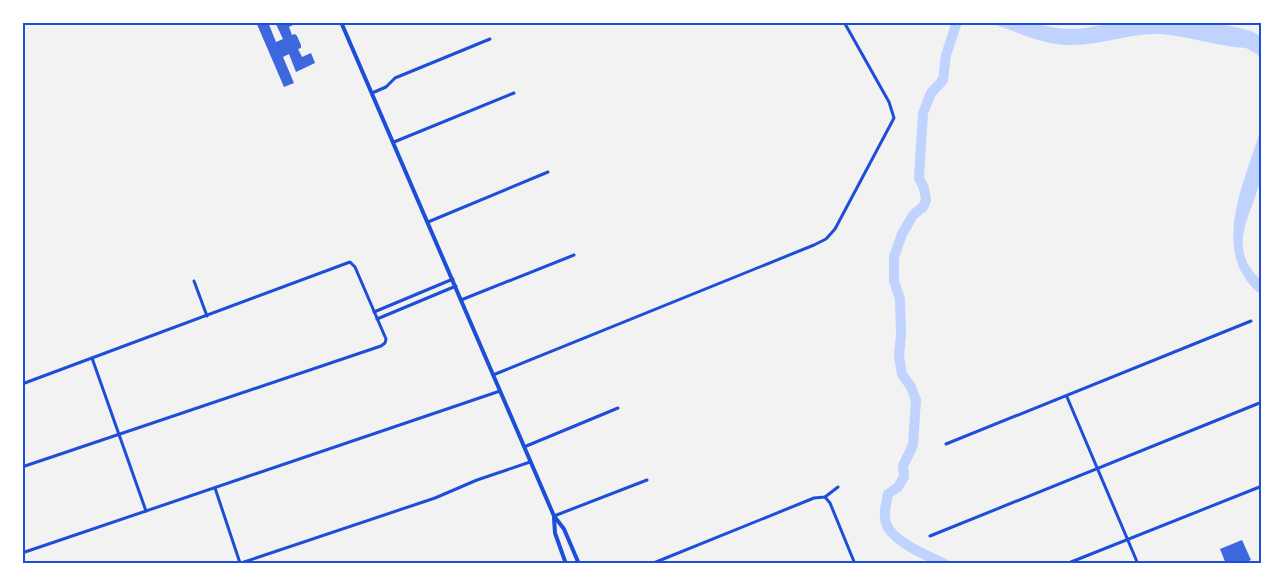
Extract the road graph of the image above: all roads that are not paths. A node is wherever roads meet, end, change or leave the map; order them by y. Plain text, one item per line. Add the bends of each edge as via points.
1 (341, 22) edge
2 (844, 22) edge
3 (490, 39) dead end
4 (372, 93) junction
5 (514, 93) dead end
6 (394, 142) junction
7 (548, 172) dead end
8 (428, 222) junction
9 (574, 255) dead end
10 (453, 279) junction
11 (194, 281) dead end
12 (456, 286) junction
13 (461, 300) junction
14 (374, 312) junction
15 (207, 316) junction
16 (377, 319) junction
17 (1251, 321) dead end
18 (92, 358) junction
19 (493, 375) junction
20 (22, 384) edge
21 (500, 392) junction
22 (1067, 396) junction
23 (1262, 402) edge
24 (618, 408) dead end
25 (121, 434) junction
26 (946, 444) dead end
27 (524, 447) junction
28 (530, 462) junction
29 (22, 467) edge
30 (1096, 468) junction
31 (647, 480) dead end
32 (1262, 486) edge
33 (838, 487) dead end
34 (215, 488) junction
35 (825, 497) junction
36 (146, 511) junction
37 (554, 516) junction
38 (930, 536) dead end
39 (1128, 539) junction
40 (22, 553) edge
41 (1071, 562) edge
42 (239, 563) edge
43 (566, 564) edge
44 (579, 564) edge
45 (651, 564) edge
46 (855, 564) edge
47 (1138, 564) edge

1 - 4 main road
2 - 19 street via 894,118 830,236
3 - 4 street via 395,78
4 - 6 main road
5 - 6 street
6 - 8 main road
7 - 8 street
8 - 10 main road
9 - 13 street
10 - 12 main road
10 - 14 street
11 - 15 street
12 - 13 main road
12 - 16 street
13 - 19 main road
14 - 15 street via 352,263 348,263
14 - 16 street
15 - 18 street
16 - 25 street via 385,343 381,346
17 - 22 street
18 - 20 street
18 - 25 street
19 - 21 main road
21 - 27 main road
21 - 34 street
22 - 26 street
22 - 30 street
23 - 30 street
24 - 27 street
25 - 29 street
25 - 36 street
27 - 28 main road
28 - 37 main road
28 - 42 street
30 - 38 street
30 - 39 street
31 - 37 street
32 - 39 street
33 - 35 street
34 - 36 street
34 - 42 street
35 - 45 street via 814,498
35 - 46 street
36 - 40 street
37 - 43 main road via 555,533
37 - 44 main road
39 - 41 street
39 - 47 street

